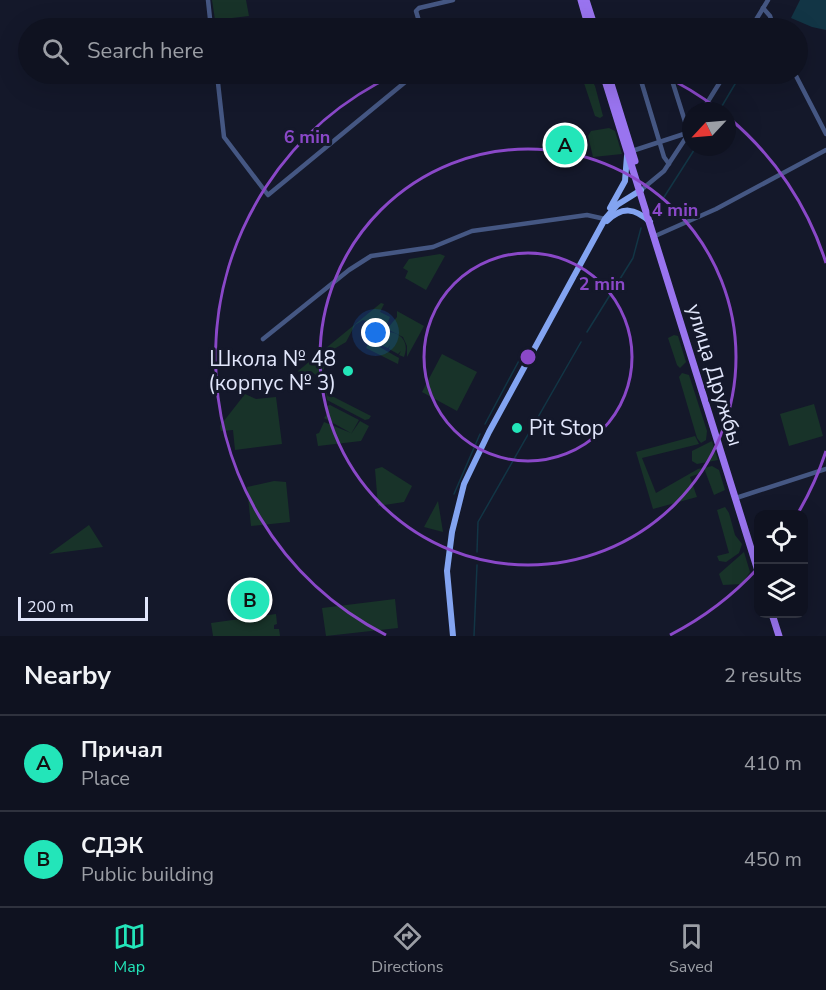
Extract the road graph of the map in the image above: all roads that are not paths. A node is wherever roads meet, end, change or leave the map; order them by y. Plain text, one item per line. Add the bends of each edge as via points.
1 (208, 0) edge
2 (453, 0) edge
3 (581, 0) edge
4 (586, 0) edge
5 (768, 0) edge
6 (429, 3) edge
7 (763, 8) junction
8 (211, 18) edge
9 (418, 18) edge
10 (587, 18) edge
11 (592, 18) edge
12 (757, 18) edge
13 (771, 18) edge
14 (218, 84) edge
15 (403, 84) edge
16 (606, 84) edge
17 (611, 84) edge
18 (642, 84) edge
19 (673, 84) edge
20 (719, 84) edge
21 (800, 84) edge
22 (708, 102) edge
23 (682, 111) edge
24 (826, 134) edge
25 (682, 135) edge
26 (660, 143) junction
27 (682, 143) edge
28 (826, 150) edge
29 (630, 152) junction
30 (669, 164) junction
31 (641, 190) junction
32 (605, 219) junction
33 (651, 223) junction
34 (599, 230) junction
35 (655, 236) junction
36 (263, 339) dead end
37 (826, 469) edge
38 (736, 498) junction
39 (757, 564) edge
40 (773, 618) edge
41 (453, 636) edge
42 (779, 636) edge

1 - 8 street
2 - 6 street
3 - 10 main road
4 - 11 main road
5 - 7 street
6 - 9 street via 416,11
7 - 12 street
7 - 13 street
14 - 15 street via 224,134 268,195
16 - 29 main road
17 - 29 main road
18 - 26 street
19 - 23 street
20 - 22 street
21 - 24 street
25 - 26 street
26 - 29 street
26 - 30 street
27 - 30 street
28 - 35 street via 716,209
29 - 31 main road, улица Дружбы
29 - 32 main road via 624,181
30 - 31 street
31 - 32 main road via 617,205
31 - 33 main road, улица Дружбы
32 - 34 main road
32 - 36 street via 587,215 472,231 433,247 371,256 340,276
33 - 34 main road via 638,212 627,210 611,216
33 - 35 main road, улица Дружбы
34 - 41 main road via 464,484 447,571
35 - 38 main road, улица Дружбы
37 - 38 street
38 - 39 main road, улица Дружбы
40 - 42 main road

